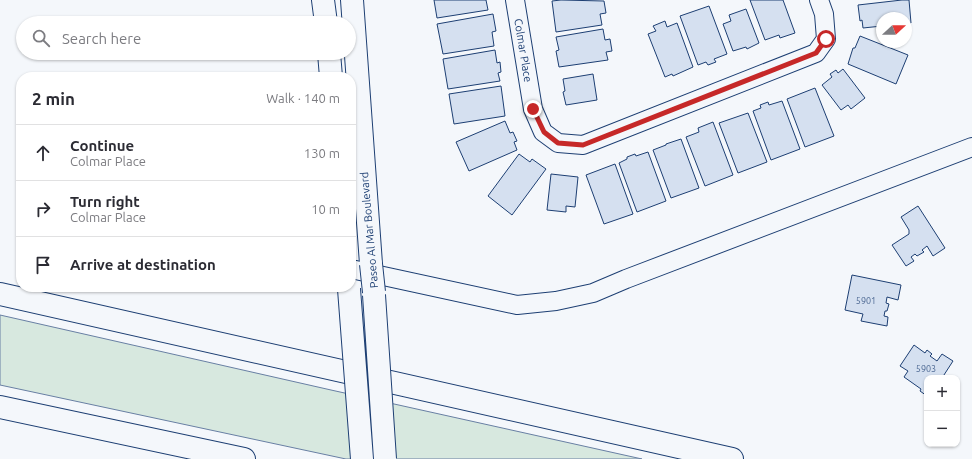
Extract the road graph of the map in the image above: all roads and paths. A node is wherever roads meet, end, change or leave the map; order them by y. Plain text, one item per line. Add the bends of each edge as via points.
1 (323, 0) edge
2 (352, 0) edge
3 (515, 0) edge
4 (819, 0) edge
5 (325, 16) edge
6 (353, 16) edge
7 (330, 60) edge
8 (356, 60) edge
9 (331, 72) edge
10 (972, 147) edge
11 (356, 270) edge
12 (349, 292) edge
13 (0, 294) edge
14 (0, 407) edge
15 (244, 459) edge
16 (362, 459) edge
17 (385, 459) edge
18 (732, 459) edge

1 - 5 main road
2 - 6 main road, Paseo Al Mar Boulevard, bridge
3 - 4 street, Colmar Place via 533,109 544,132 558,143 583,145 816,53 826,39 824,14
7 - 9 main road
8 - 17 main road, Paseo Al Mar Boulevard, bridge
10 - 11 street via 593,293 556,301 517,305
12 - 16 main road, bridge
13 - 18 main road
14 - 15 main road

